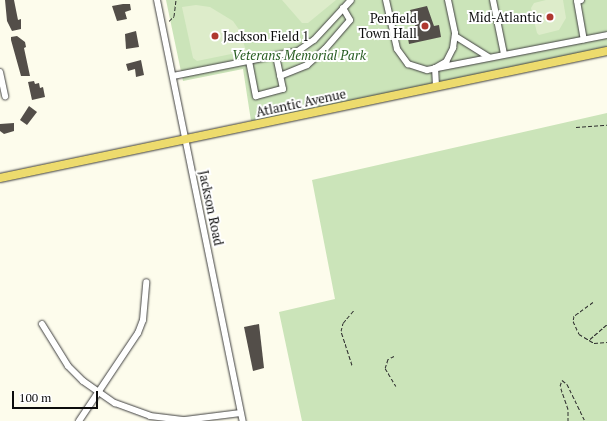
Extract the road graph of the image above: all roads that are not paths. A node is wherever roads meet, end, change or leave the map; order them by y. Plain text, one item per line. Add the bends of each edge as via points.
1 (157, 0) edge
2 (350, 0) edge
3 (386, 0) edge
4 (448, 0) edge
5 (493, 0) edge
6 (581, 0) edge
7 (343, 8) junction
8 (607, 35) edge
9 (455, 36) junction
10 (584, 39) junction
11 (607, 51) edge
12 (504, 54) junction
13 (276, 56) junction
14 (489, 57) junction
15 (249, 61) junction
16 (433, 69) junction
17 (0, 72) edge
18 (173, 76) junction
19 (280, 76) junction
20 (436, 83) junction
21 (5, 96) dead end
22 (186, 140) junction
23 (0, 178) edge
24 (146, 282) dead end
25 (42, 324) dead end
26 (98, 393) junction
27 (241, 413) junction
28 (78, 421) edge
29 (243, 421) edge

1 - 18 street, Jackson Road
2 - 7 street
3 - 16 street via 398,48 408,64
4 - 9 street
5 - 12 street
6 - 10 street via 577,1
7 - 13 street via 306,46
7 - 19 street via 350,20 325,49 307,65
8 - 10 street
9 - 14 street
9 - 16 street via 454,48 446,62
10 - 12 street
11 - 20 main road, Atlantic Avenue
12 - 14 street
13 - 15 street
13 - 19 street
14 - 16 street
15 - 18 street
15 - 19 street via 256,96 282,89
16 - 20 street
17 - 21 street
18 - 22 street, Jackson Road
20 - 22 main road, Atlantic Avenue
22 - 23 main road, Atlantic Avenue
22 - 27 street, Jackson Road
24 - 26 street via 138,333
25 - 26 street via 68,366
26 - 27 street via 135,411 166,418 204,419
26 - 28 street
27 - 29 street, Jackson Road

